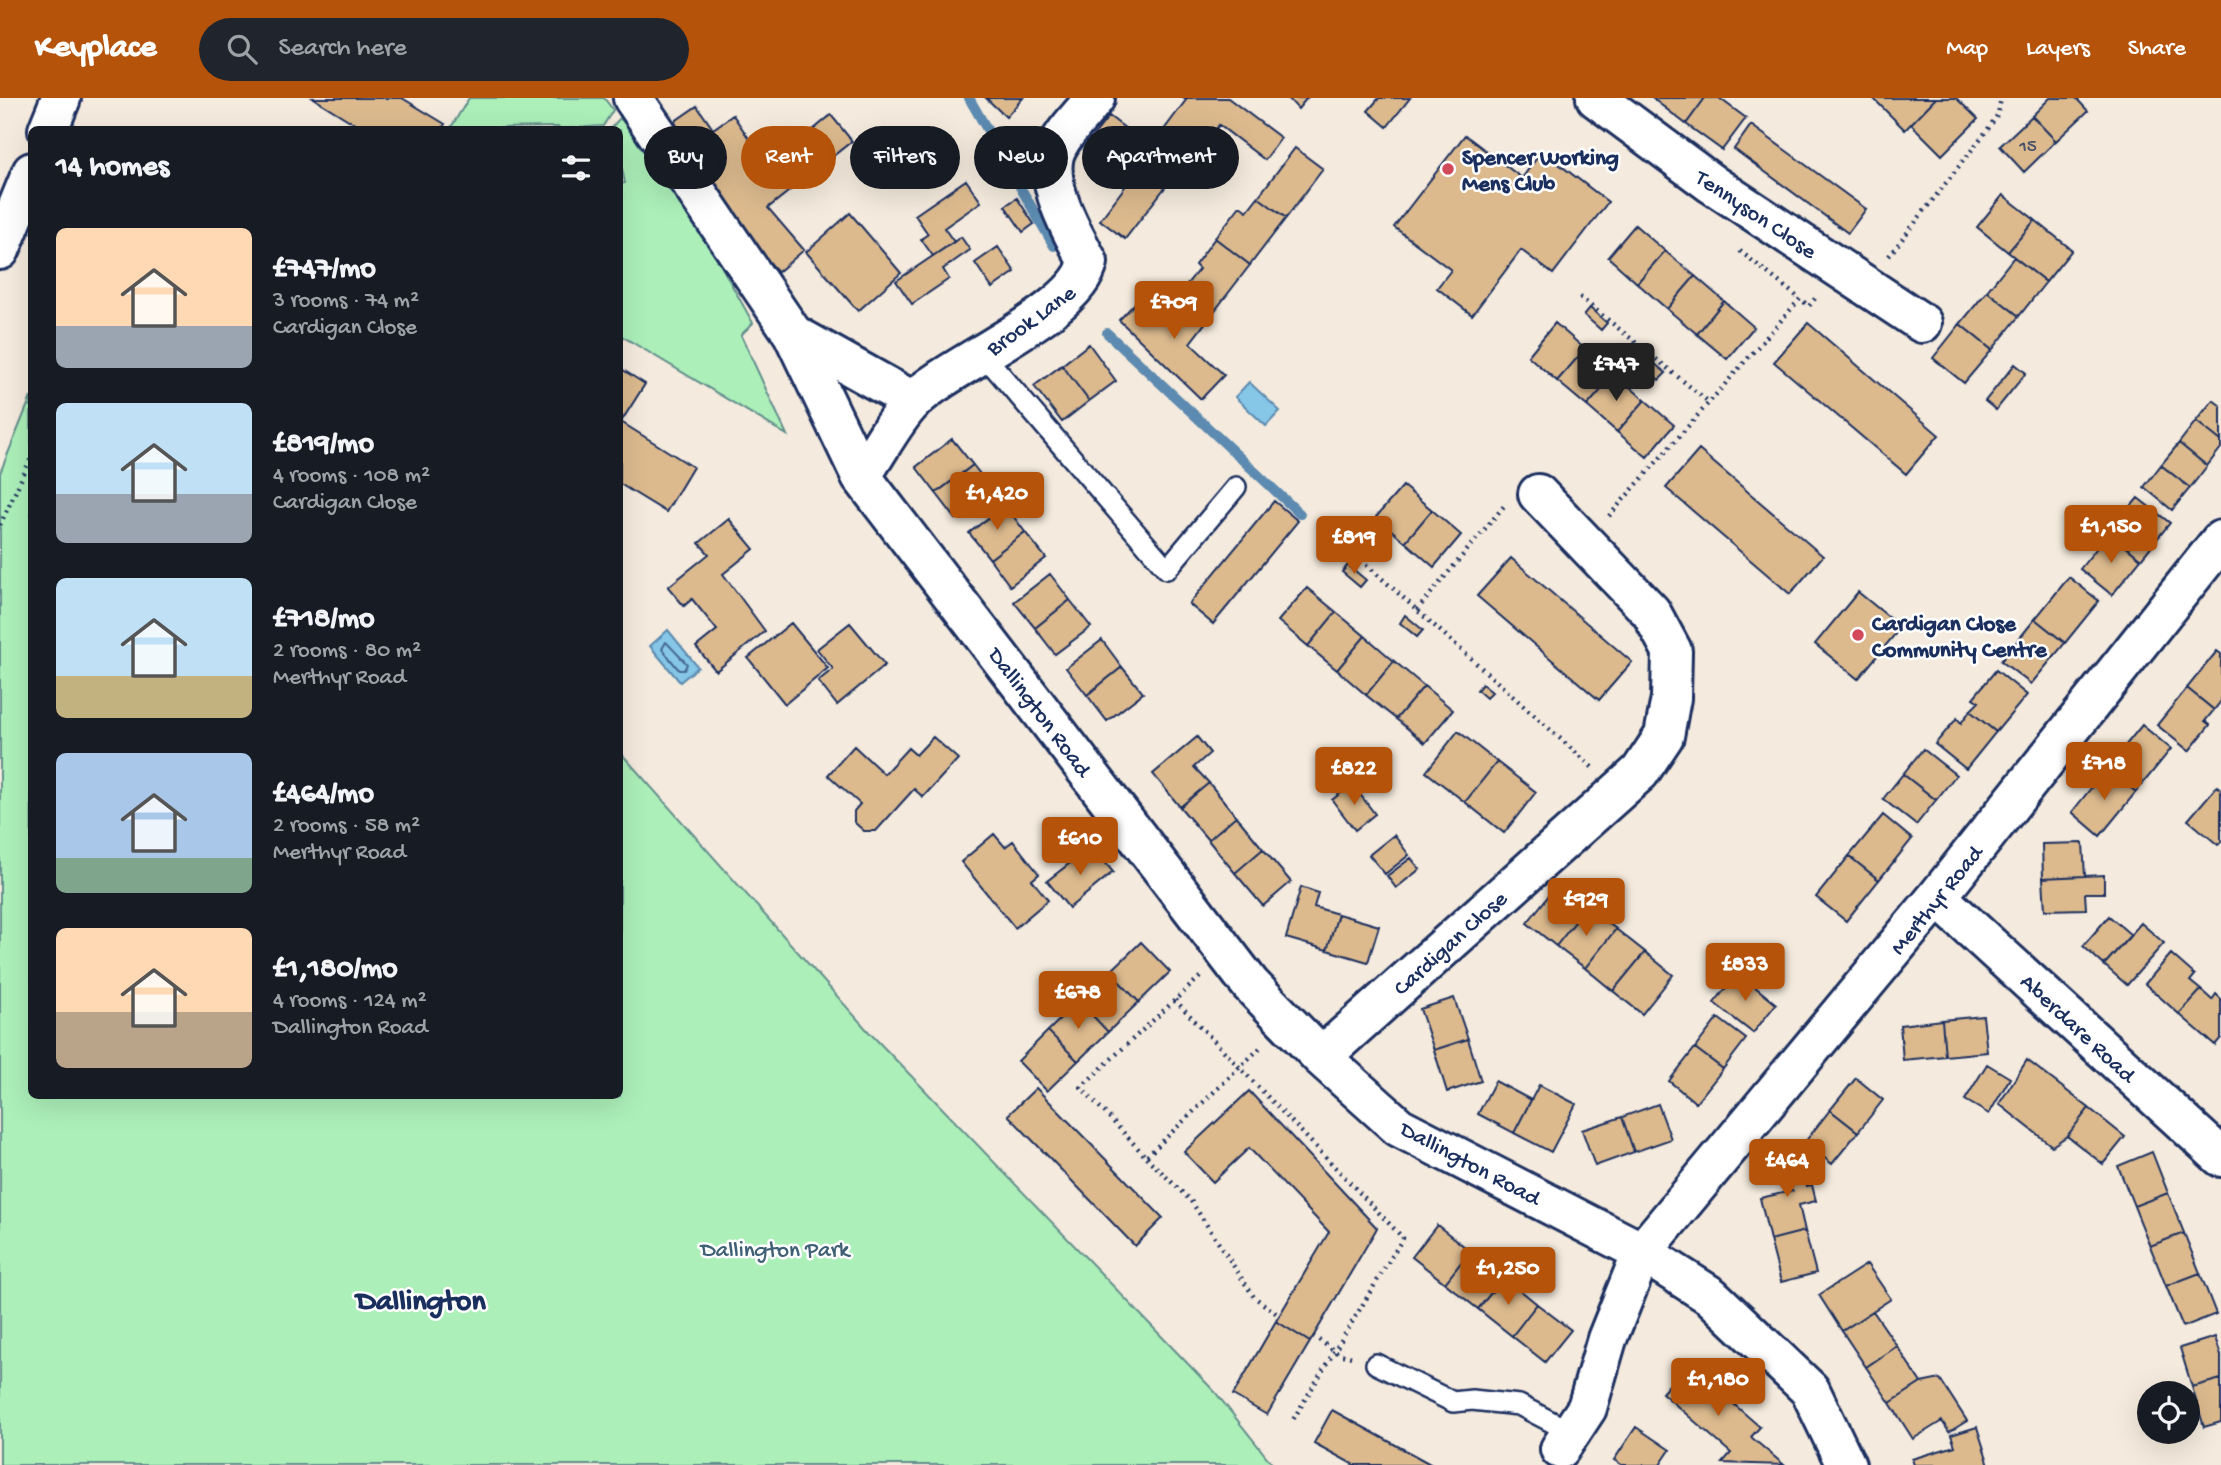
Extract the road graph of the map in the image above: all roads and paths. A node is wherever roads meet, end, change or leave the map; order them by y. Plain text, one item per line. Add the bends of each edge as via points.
1 (61, 98) edge
2 (632, 98) edge
3 (1095, 98) edge
4 (1596, 98) edge
5 (2001, 98) edge
6 (50, 126) edge
7 (28, 182) edge
8 (0, 250) edge
9 (1864, 285) junction
10 (1580, 297) dead end
11 (1809, 306) dead end
12 (1922, 323) dead end
13 (793, 334) junction
14 (983, 354) junction
15 (913, 401) junction
16 (1710, 402) junction
17 (28, 465) edge
18 (861, 476) junction
19 (1236, 487) dead end
20 (1538, 494) joint
21 (0, 525) edge
22 (1330, 532) dead end
23 (2221, 540) edge
24 (1585, 542) junction
25 (1417, 610) junction
26 (1619, 791) junction
27 (1937, 897) junction
28 (1226, 953) junction
29 (1175, 1000) junction
30 (1287, 1022) junction
31 (1321, 1057) junction
32 (1239, 1069) junction
33 (1146, 1157) junction
34 (2221, 1157) edge
35 (1642, 1252) junction
36 (1279, 1316) dead end
37 (1313, 1336) dead end
38 (1334, 1351) junction
39 (1376, 1364) joint
40 (1291, 1423) dead end
41 (1565, 1440) joint
42 (1846, 1465) edge

1 - 6 street
2 - 13 street, Dallington Road
3 - 14 street, Brook Lane via 1060,143 1052,168 1087,262 1086,272 1049,309
4 - 9 street, Tennyson Close via 1712,184
5 - 9 path via 1988,129
7 - 8 street
9 - 12 street, Tennyson Close
10 - 16 path
11 - 16 path via 1800,299
13 - 15 street
13 - 18 street, Dallington Road
14 - 15 street, Brook Lane
14 - 19 lane via 1167,569
15 - 18 street, Brook Lane
16 - 24 path
17 - 21 path
18 - 28 street, Dallington Road
20 - 24 street, Cardigan Close
20 - 25 path via 1511,498
22 - 25 path
23 - 27 street, Merthyr Road
24 - 26 street, Cardigan Close via 1651,612 1672,650 1664,736 1640,772
25 - 26 path
26 - 31 street, Cardigan Close
27 - 34 street, Aberdare Road
27 - 35 street, Merthyr Road
28 - 29 path
28 - 30 street, Dallington Road
29 - 32 path
29 - 33 path via 1081,1087
30 - 31 street, Dallington Road
30 - 32 path
31 - 35 street, Dallington Road via 1399,1127
32 - 33 path
32 - 38 path via 1403,1238
33 - 36 path via 1191,1201 1254,1297
35 - 41 street via 1606,1339 1587,1408
35 - 42 street, Dallington Road via 1711,1296 1810,1390
37 - 38 path
38 - 39 path
38 - 40 path
39 - 41 lane via 1453,1402 1519,1405

